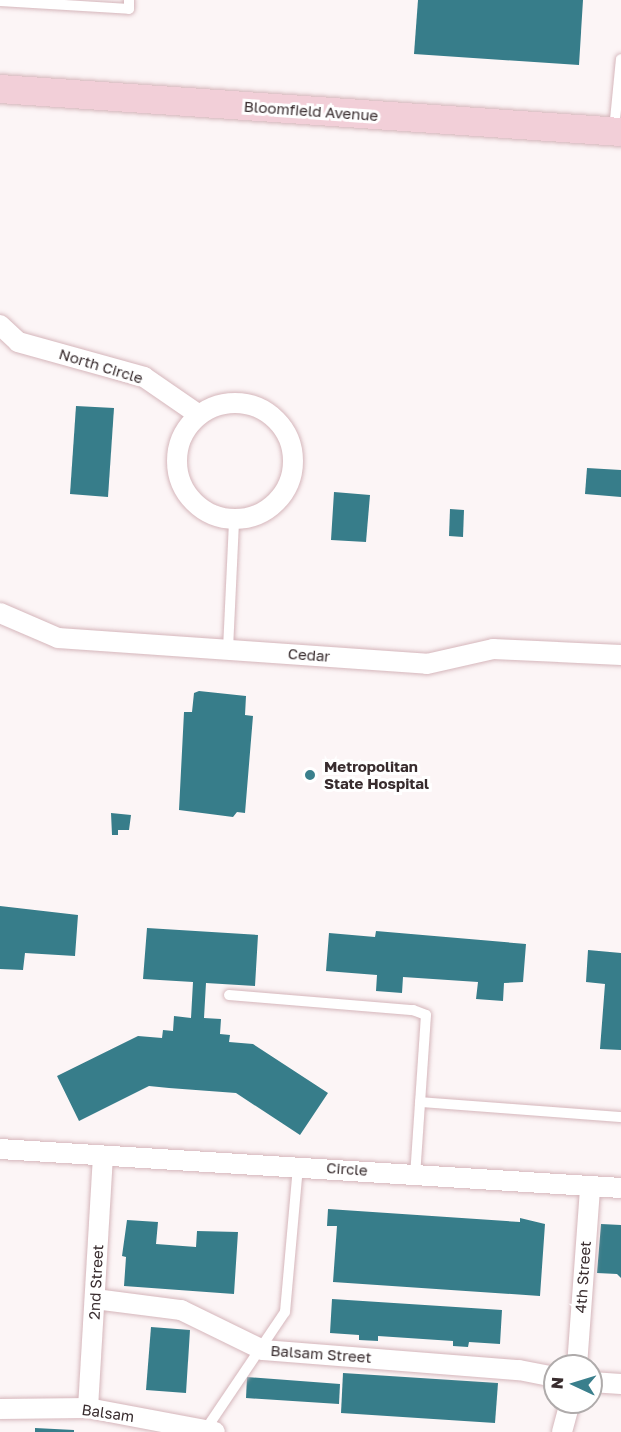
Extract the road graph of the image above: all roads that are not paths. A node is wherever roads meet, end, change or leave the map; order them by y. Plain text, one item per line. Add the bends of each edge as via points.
1 (129, 0) edge
2 (0, 1) edge
3 (621, 59) edge
4 (0, 89) edge
5 (618, 132) edge
6 (0, 325) edge
7 (199, 415) junction
8 (234, 520) junction
9 (0, 613) edge
10 (228, 650) junction
11 (621, 655) edge
12 (229, 995) dead end
13 (420, 1102) junction
14 (621, 1117) edge
15 (0, 1149) edge
16 (104, 1156) junction
17 (298, 1166) junction
18 (415, 1175) junction
19 (590, 1188) junction
20 (621, 1188) edge
21 (95, 1299) junction
22 (263, 1350) junction
23 (578, 1354) edge
24 (543, 1375) edge
25 (603, 1383) edge
26 (621, 1384) edge
27 (88, 1408) junction
28 (0, 1409) edge
29 (567, 1414) edge
30 (211, 1430) edge
31 (562, 1432) edge

1 - 2 lane via 129,9
3 - 5 lane
4 - 5 main road, Bloomfield Avenue
6 - 7 street, North Circle via 18,342 144,377
7 - 8 street via 179,444 180,480 201,508
7 - 8 street via 217,405 237,402 257,406 274,417 290,442 293,472 286,491 272,507 254,517
8 - 10 lane
9 - 10 street, Cedar via 58,638
10 - 11 street, Cedar via 427,664 493,649
12 - 13 lane via 413,1010 426,1015
13 - 14 lane
13 - 18 lane
15 - 16 street
16 - 17 street, Circle
16 - 21 street, 2nd Street
17 - 18 street, Circle
17 - 22 lane via 285,1312
18 - 19 street, Circle
19 - 20 street, Circle
19 - 23 street, 4th Street
21 - 22 street, Balsam Street via 181,1310
21 - 27 street, 2nd Street
22 - 24 street, Balsam Street
22 - 30 lane
25 - 26 street
27 - 28 street, Balsam
27 - 30 street, Balsam
29 - 31 street

